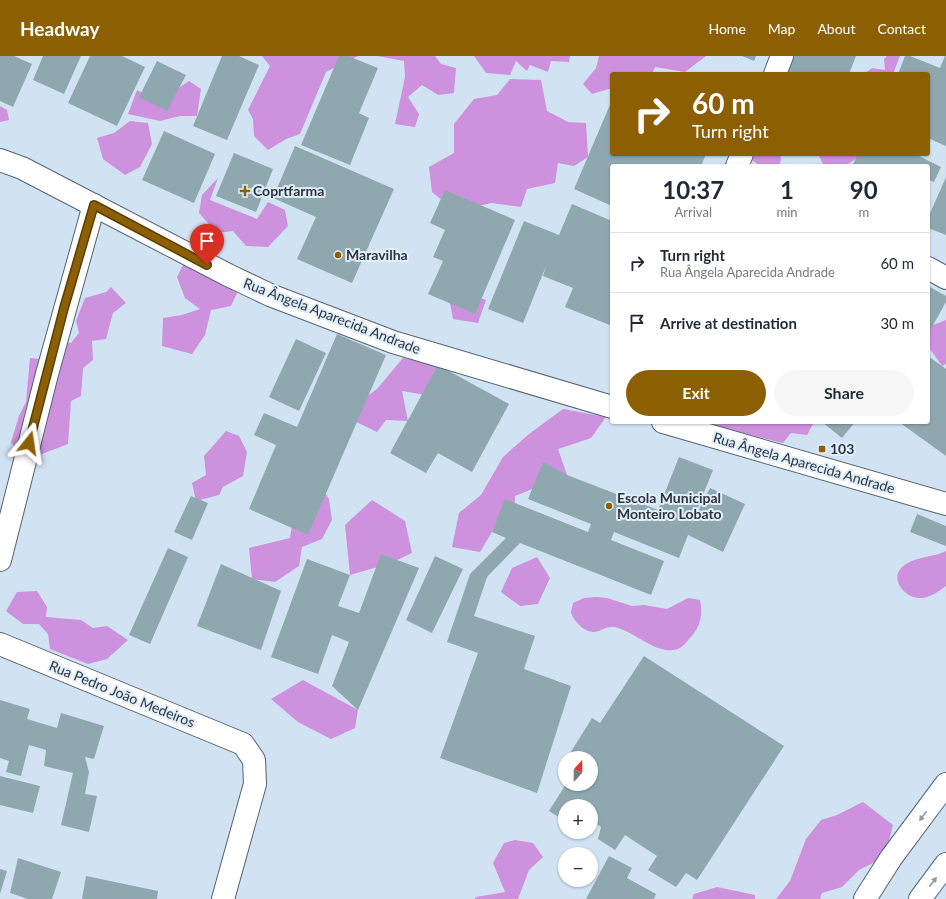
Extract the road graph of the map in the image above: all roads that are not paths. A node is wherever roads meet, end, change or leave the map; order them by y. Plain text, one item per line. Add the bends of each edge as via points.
1 (782, 56) edge
2 (776, 72) edge
3 (0, 160) edge
4 (94, 205) junction
5 (930, 269) edge
6 (946, 278) edge
7 (610, 406) edge
8 (670, 424) edge
9 (946, 504) edge
10 (0, 560) edge
11 (0, 644) edge
12 (944, 783) edge
13 (946, 864) edge
14 (223, 899) edge
15 (865, 899) edge
16 (920, 899) edge

1 - 2 street
3 - 4 street, Rua Ângela Aparecida Andrade via 22,168
4 - 7 street, Rua Ângela Aparecida Andrade via 270,295 393,342
4 - 10 street via 47,374
5 - 6 street
8 - 9 street, Rua Ângela Aparecida Andrade
11 - 14 street, Rua Pedro João Medeiros via 243,744 254,760 255,784
12 -> 15 street
16 -> 13 street

